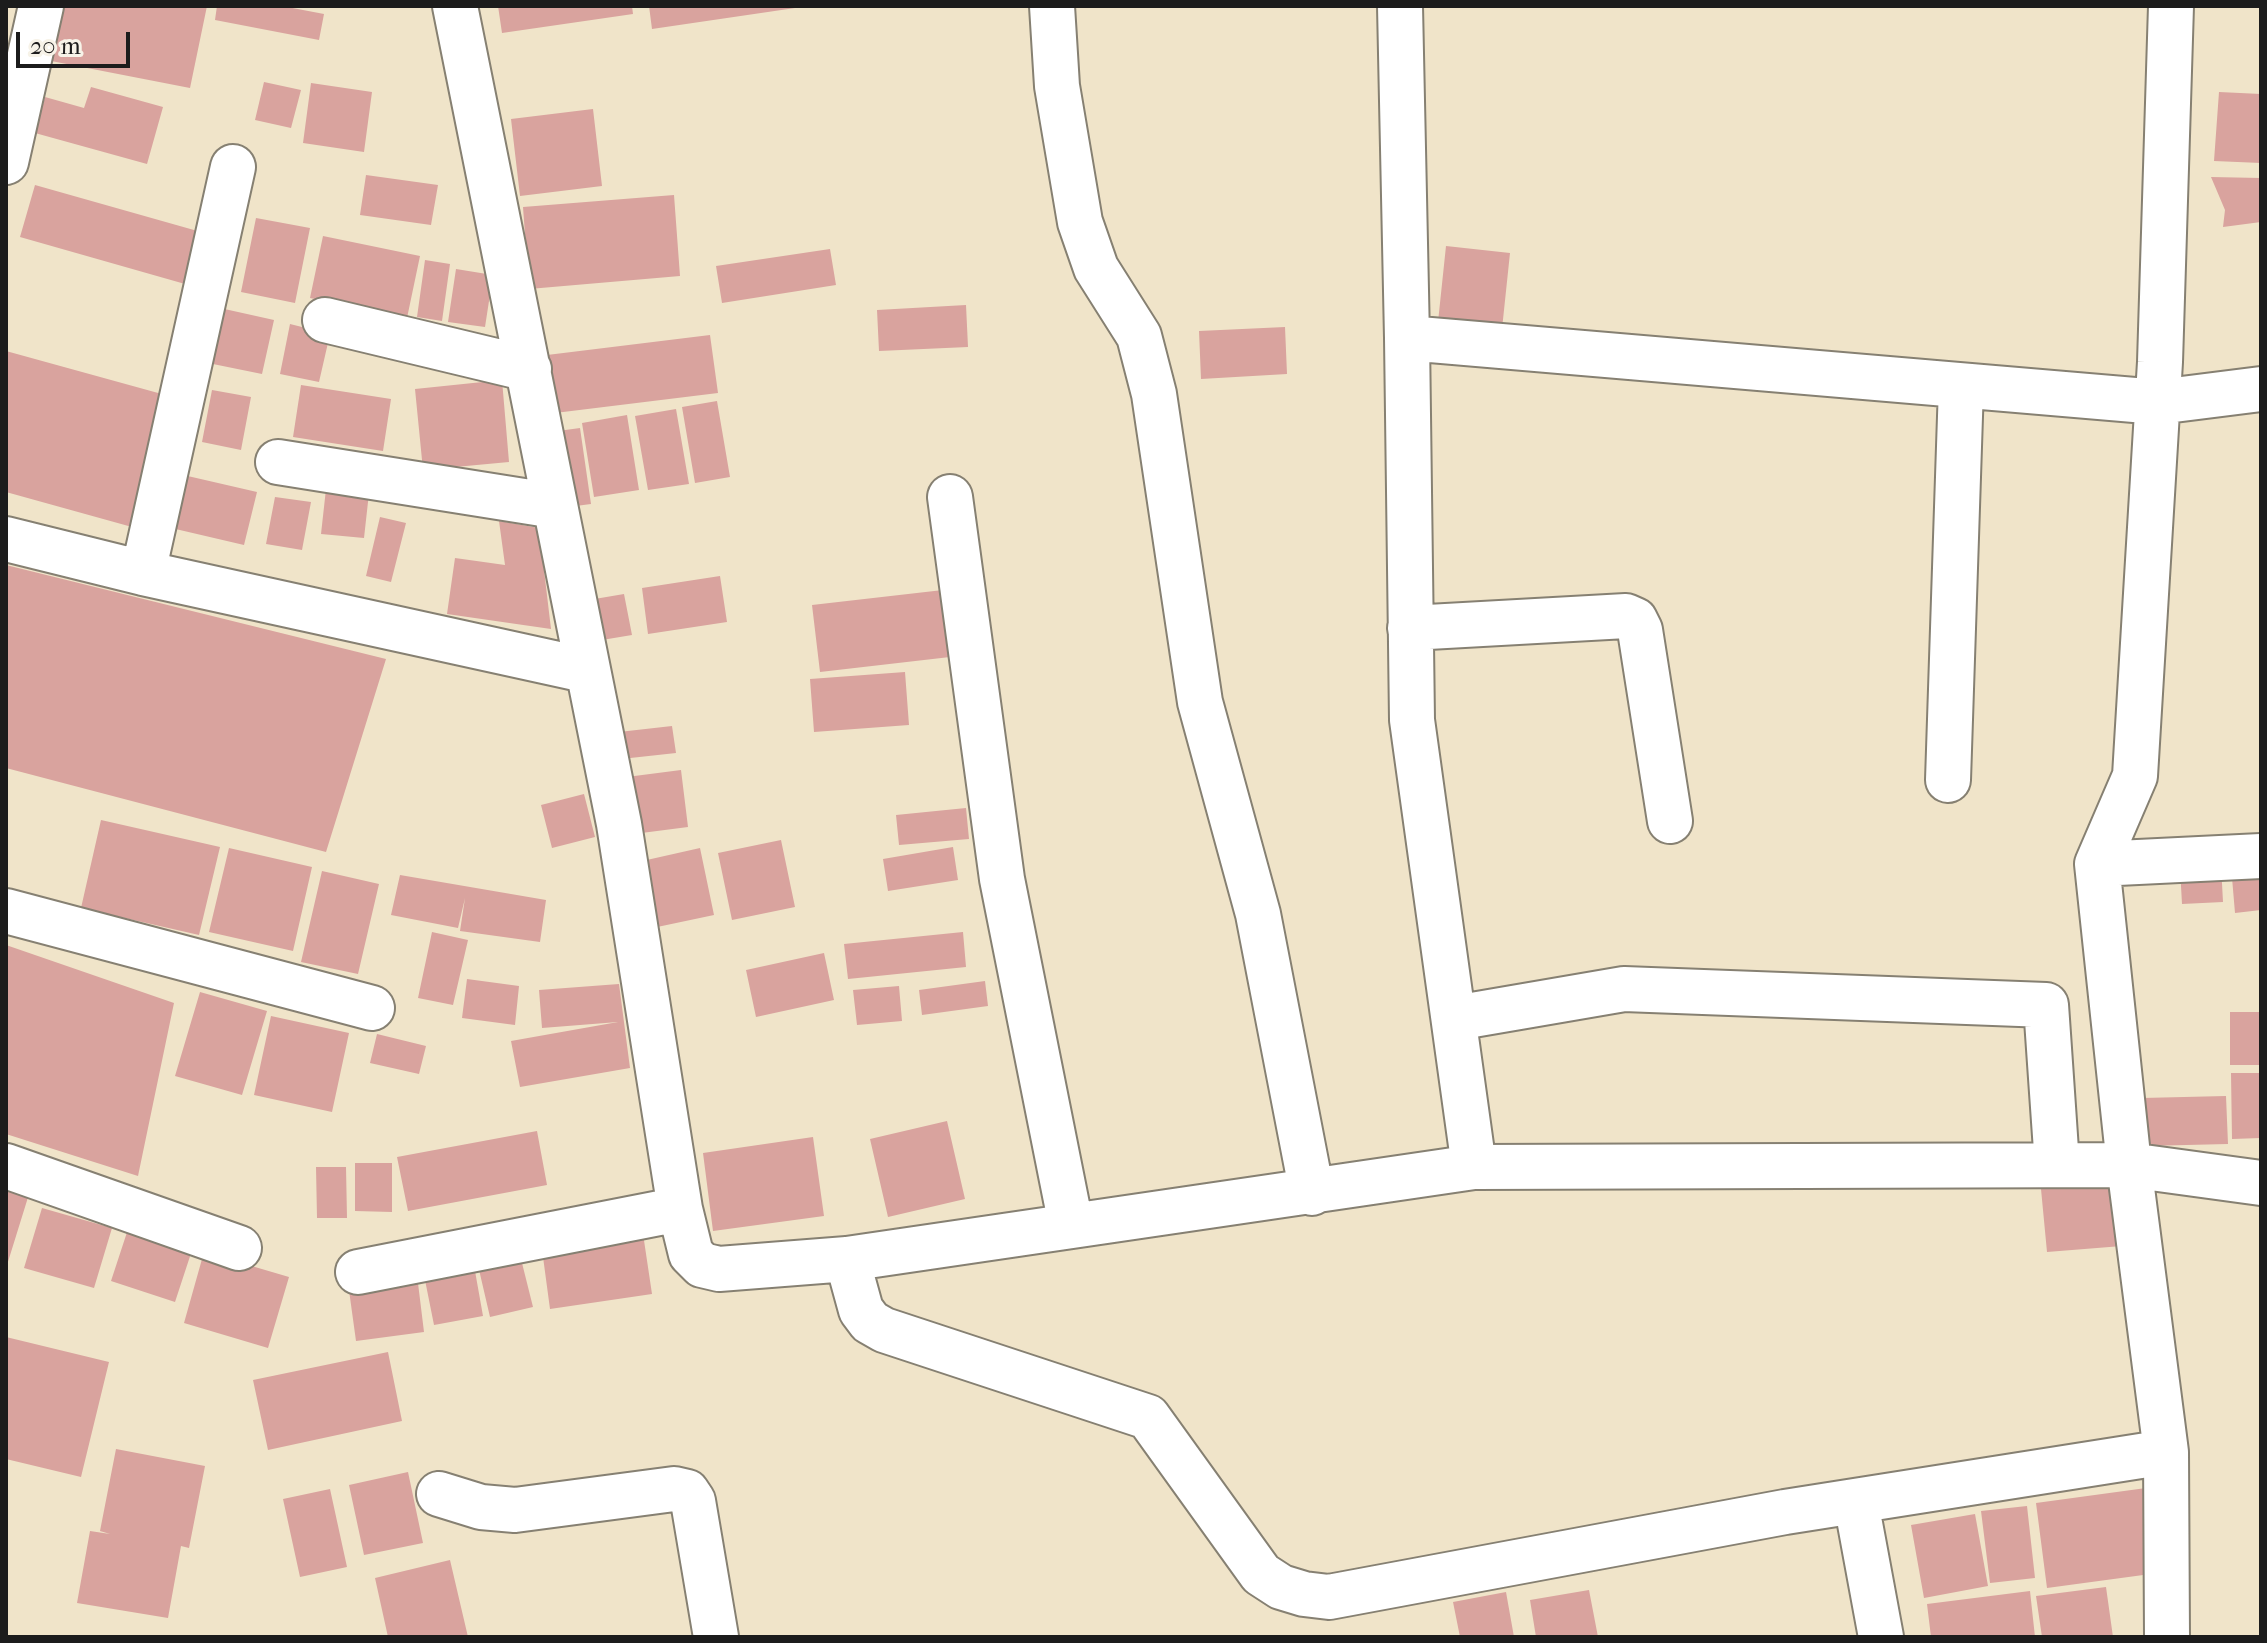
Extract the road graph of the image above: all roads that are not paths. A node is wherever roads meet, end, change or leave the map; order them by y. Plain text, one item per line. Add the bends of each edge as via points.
1 (41, 6) edge
2 (455, 6) edge
3 (1052, 6) edge
4 (1400, 6) edge
5 (2171, 6) edge
6 (6, 162) edge
7 (233, 167) dead end
8 (325, 320) dead end
9 (1407, 338) junction
10 (529, 369) junction
11 (1961, 386) junction
12 (2261, 389) edge
13 (2158, 402) junction
14 (278, 462) dead end
15 (950, 497) dead end
16 (555, 506) junction
17 (6, 539) edge
18 (143, 573) junction
19 (1410, 628) junction
20 (585, 670) junction
21 (1948, 780) dead end
22 (1670, 821) dead end
23 (2261, 856) edge
24 (2097, 864) junction
25 (6, 911) edge
26 (372, 1008) dead end
27 (1455, 1018) junction
28 (2057, 1165) junction
29 (2129, 1165) junction
30 (6, 1166) edge
31 (1474, 1167) junction
32 (2261, 1183) edge
33 (1312, 1193) junction
34 (680, 1209) junction
35 (1071, 1225) junction
36 (239, 1248) dead end
37 (847, 1259) junction
38 (358, 1272) dead end
39 (2166, 1452) junction
40 (439, 1494) dead end
41 (1856, 1502) junction
42 (716, 1637) edge
43 (1881, 1637) edge
44 (2167, 1637) edge

1 - 6 main road
2 - 10 main road
3 - 33 main road via 1057,86 1080,222 1096,268 1139,336 1154,394 1200,702 1258,914
4 - 9 main road
5 - 13 main road
7 - 18 main road
8 - 10 main road
9 - 11 main road
9 - 19 main road
10 - 16 main road
11 - 13 main road
11 - 21 main road
12 - 13 main road
13 - 24 main road via 2135,776
14 - 16 main road
15 - 35 main road via 1002,879
16 - 20 main road
17 - 18 main road
18 - 20 main road
19 - 22 main road via 1626,616 1635,620
19 - 27 main road via 1412,720
20 - 34 main road via 619,824
23 - 24 main road
24 - 29 main road
25 - 26 main road
27 - 28 main road via 1624,989 2046,1005
27 - 31 main road
28 - 29 main road
28 - 31 main road
29 - 32 main road
29 - 39 main road
30 - 36 main road
31 - 33 main road
33 - 35 main road
34 - 37 main road via 691,1254 702,1265 719,1269
34 - 38 main road
35 - 37 main road
37 - 41 main road via 861,1310 884,1330 1148,1417 1261,1574 1304,1594 1329,1597
39 - 41 main road
39 - 44 main road
40 - 42 main road via 481,1507 515,1510 674,1489 687,1492 693,1501
41 - 43 main road

